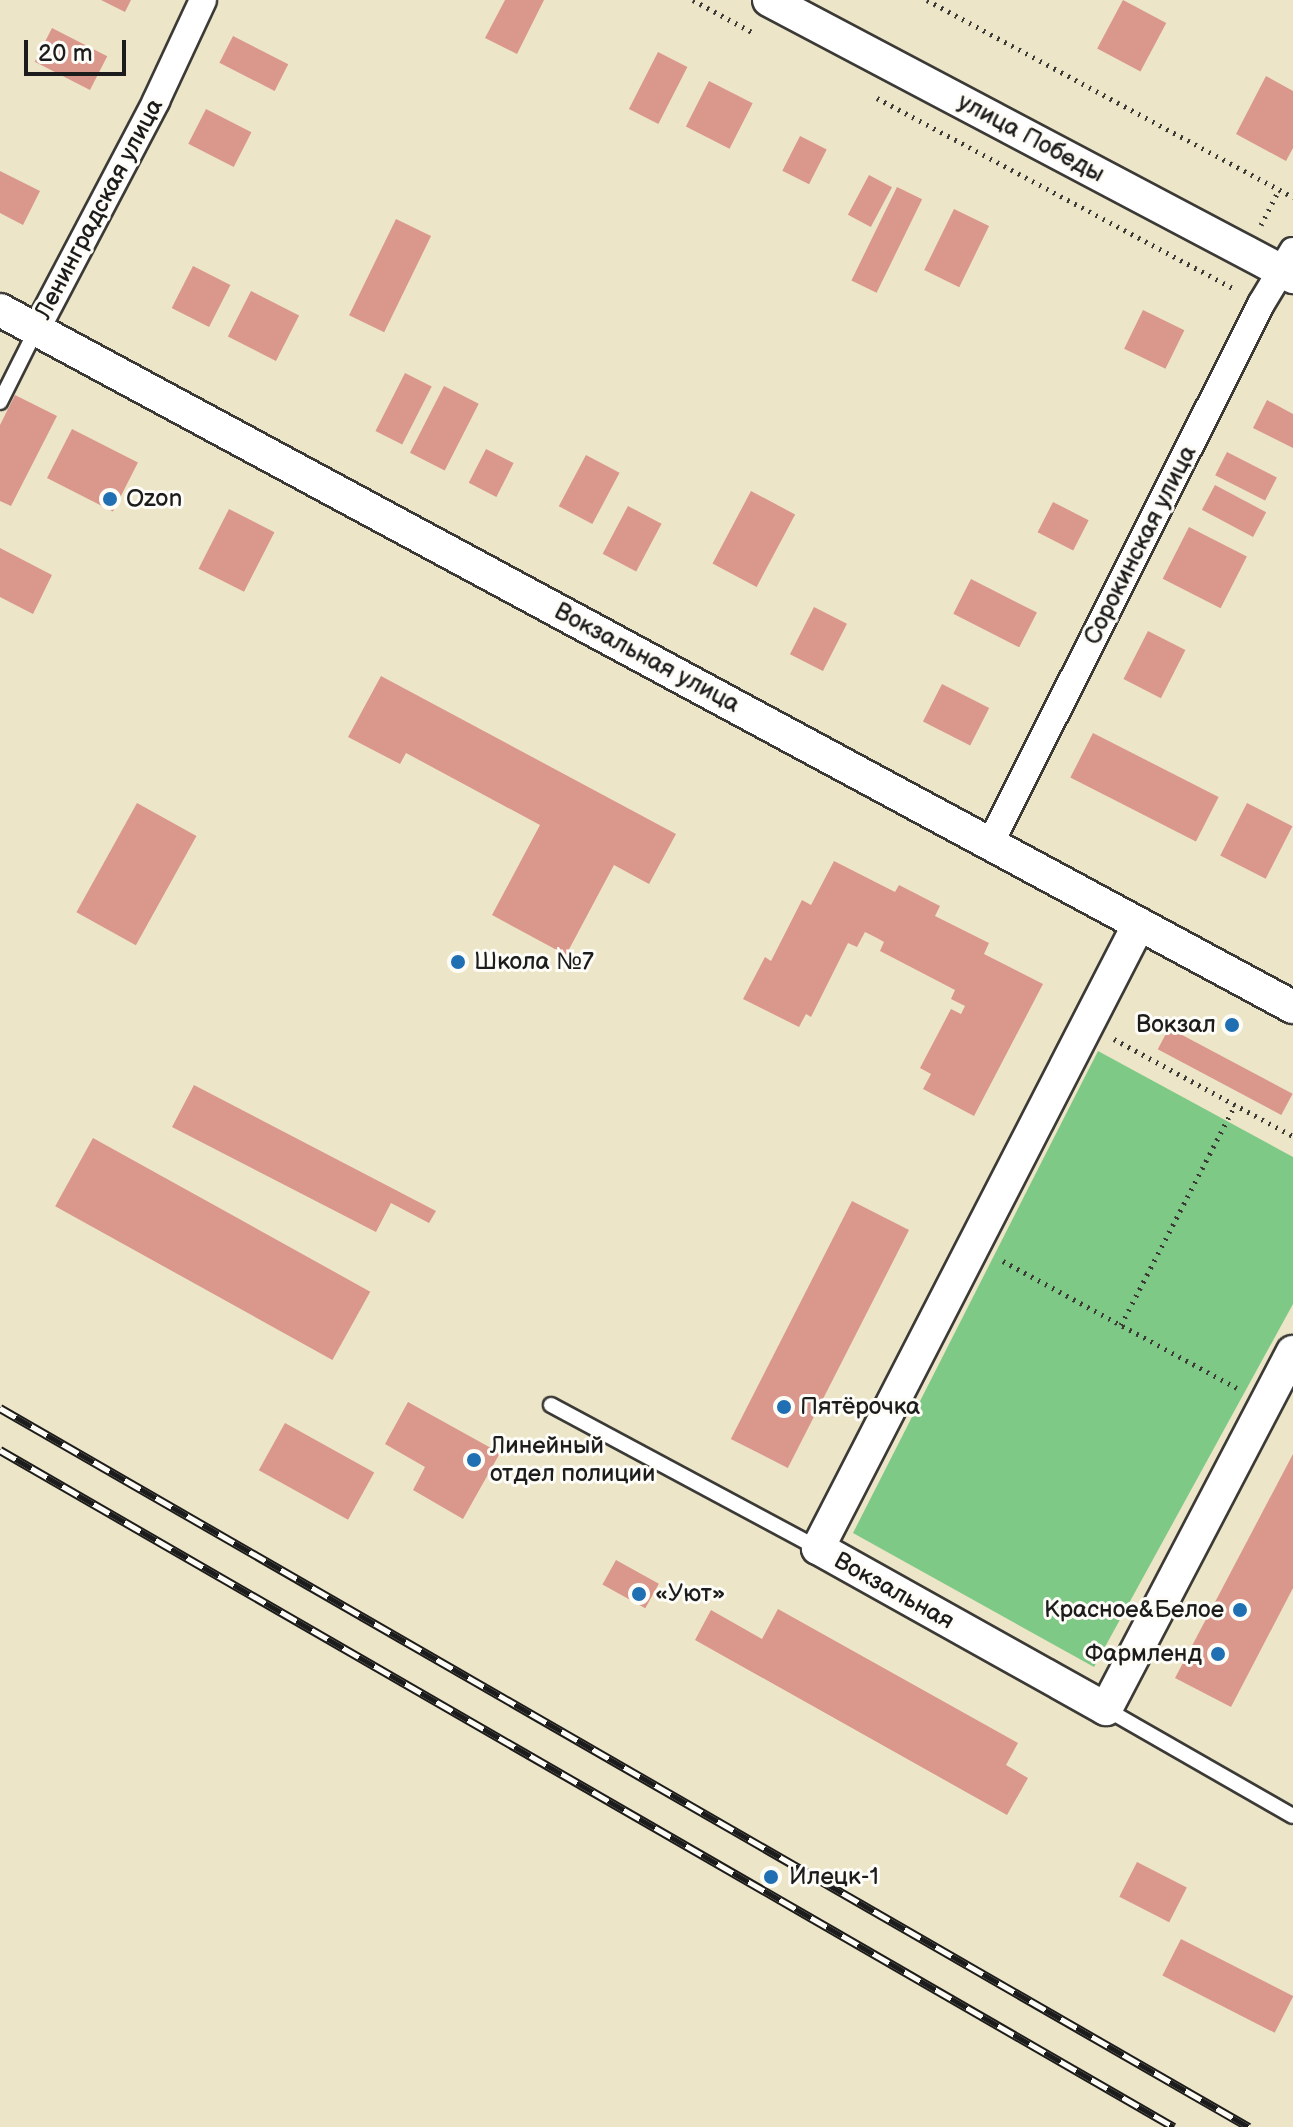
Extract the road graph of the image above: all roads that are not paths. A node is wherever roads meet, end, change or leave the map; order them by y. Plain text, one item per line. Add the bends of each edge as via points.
1 (203, 0) edge
2 (769, 0) edge
3 (1288, 266) edge
4 (0, 310) edge
5 (36, 330) junction
6 (0, 402) edge
7 (991, 842) junction
8 (1139, 924) junction
9 (1293, 1007) edge
10 (1293, 1352) edge
11 (551, 1405) dead end
12 (818, 1548) junction
13 (1106, 1709) junction
14 (1293, 1816) edge

1 - 5 street, Ленинградская улица
2 - 3 street, улица Победы
3 - 7 street, Сорокинская улица via 1261,304
4 - 5 street, Вокзальная улица
5 - 6 lane
5 - 7 street, Вокзальная улица
7 - 8 street, Вокзальная улица
8 - 9 street, Вокзальная улица
8 - 12 street, Вокзальная
10 - 13 street
11 - 12 lane
12 - 13 street, Вокзальная
13 - 14 lane

